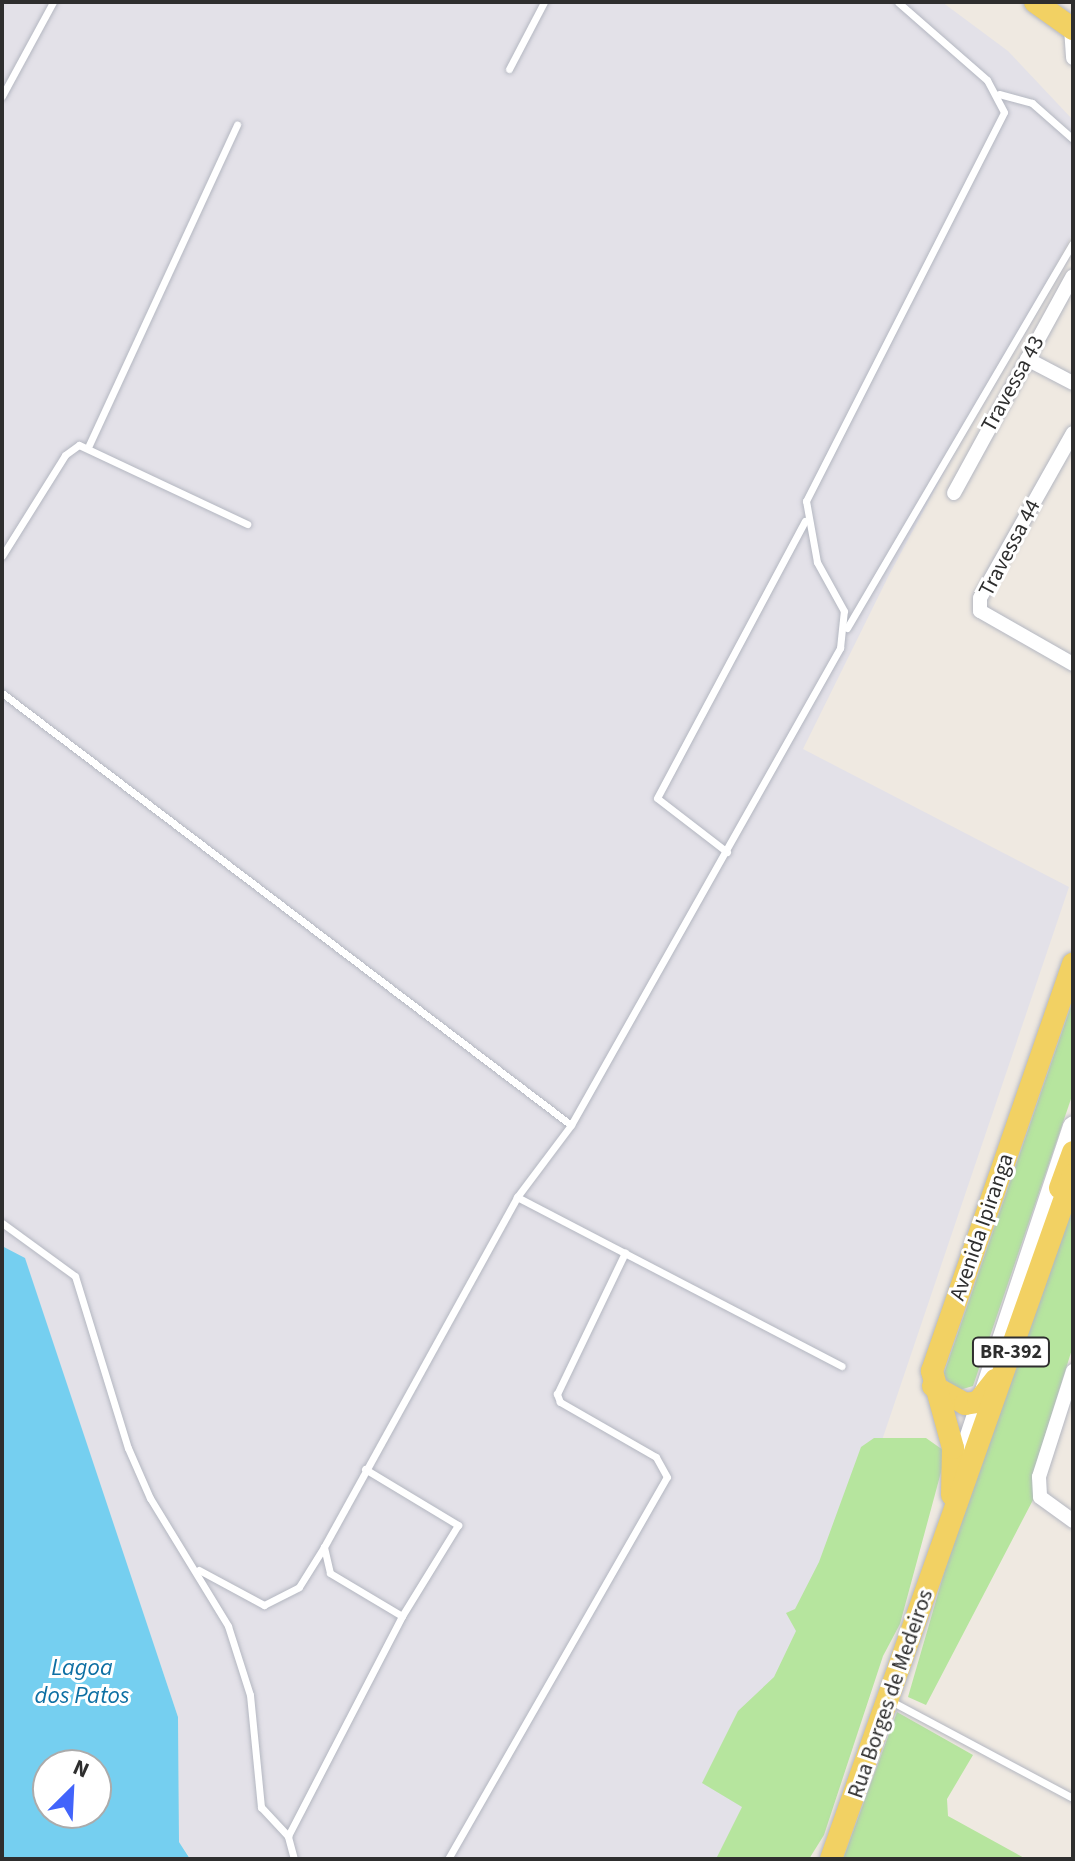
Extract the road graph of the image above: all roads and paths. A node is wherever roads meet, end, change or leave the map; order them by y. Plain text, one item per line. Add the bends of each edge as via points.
1 (53, 2) edge
2 (544, 2) edge
3 (898, 2) edge
4 (1035, 2) edge
5 (1072, 28) edge
6 (1073, 58) edge
7 (509, 69) dead end
8 (999, 94) junction
9 (2, 96) edge
10 (237, 124) dead end
11 (1073, 139) edge
12 (1073, 243) edge
13 (1073, 276) edge
14 (1027, 359) junction
15 (1073, 383) edge
16 (1073, 433) edge
17 (89, 445) junction
18 (954, 493) dead end
19 (805, 521) junction
20 (247, 524) dead end
21 (2, 556) edge
22 (846, 629) junction
23 (1073, 664) edge
24 (2, 693) edge
25 (727, 852) junction
26 (1073, 964) edge
27 (571, 1125) junction
28 (1073, 1127) edge
29 (1073, 1152) edge
30 (1073, 1175) edge
31 (517, 1197) junction
32 (2, 1223) edge
33 (625, 1253) junction
34 (842, 1366) dead end
35 (1073, 1371) edge
36 (933, 1386) junction
37 (978, 1402) junction
38 (365, 1469) junction
39 (952, 1493) junction
40 (1073, 1521) edge
41 (947, 1528) junction
42 (324, 1547) junction
43 (197, 1569) junction
44 (402, 1616) junction
45 (891, 1701) junction
46 (1073, 1798) edge
47 (288, 1836) junction
48 (294, 1859) edge
49 (448, 1859) edge
50 (831, 1859) edge

1 - 9 lane
2 - 7 lane
3 - 8 lane
4 - 5 main road
5 - 6 street
8 - 11 lane via 1032,103 1059,121
8 - 19 lane via 1004,112 806,501
10 - 17 lane
12 - 22 lane
13 - 14 street, Travessa 43
14 - 15 street
14 - 18 street, Travessa 43
16 - 23 street, Travessa 44 via 980,598 980,611
17 - 20 lane
17 - 21 lane via 65,455
19 - 22 lane
19 - 25 lane via 657,798
22 - 25 lane
24 - 27 lane
25 - 27 lane
26 - 36 main road, Avenida Ipiranga via 932,1371
27 - 31 lane
28 - 37 main road, Rua Borges de Medeiros / BR-392
29 - 37 main road via 995,1379
30 - 41 main road, Rua Borges de Medeiros / BR-392
31 - 33 lane
31 - 38 lane
32 - 43 lane via 75,1276 128,1448 150,1498
33 - 34 lane
33 - 49 lane via 557,1394 560,1402 656,1457 667,1477
35 - 40 street via 1039,1477 1040,1497
36 - 37 main road via 955,1402
36 - 39 main road, Avenida Ipiranga via 953,1448
37 - 39 main road, Rua Borges de Medeiros / BR-392
38 - 42 lane
38 - 44 lane via 458,1525
39 - 41 main road, Rua Borges de Medeiros / BR-392
41 - 45 main road, Rua Borges de Medeiros / BR-392
42 - 43 lane via 299,1587 264,1605
42 - 44 lane via 330,1573
43 - 47 lane via 228,1626 250,1695 261,1807
44 - 47 lane
45 - 46 lane
45 - 50 main road, Rua Borges de Medeiros / BR-392
47 - 48 lane

